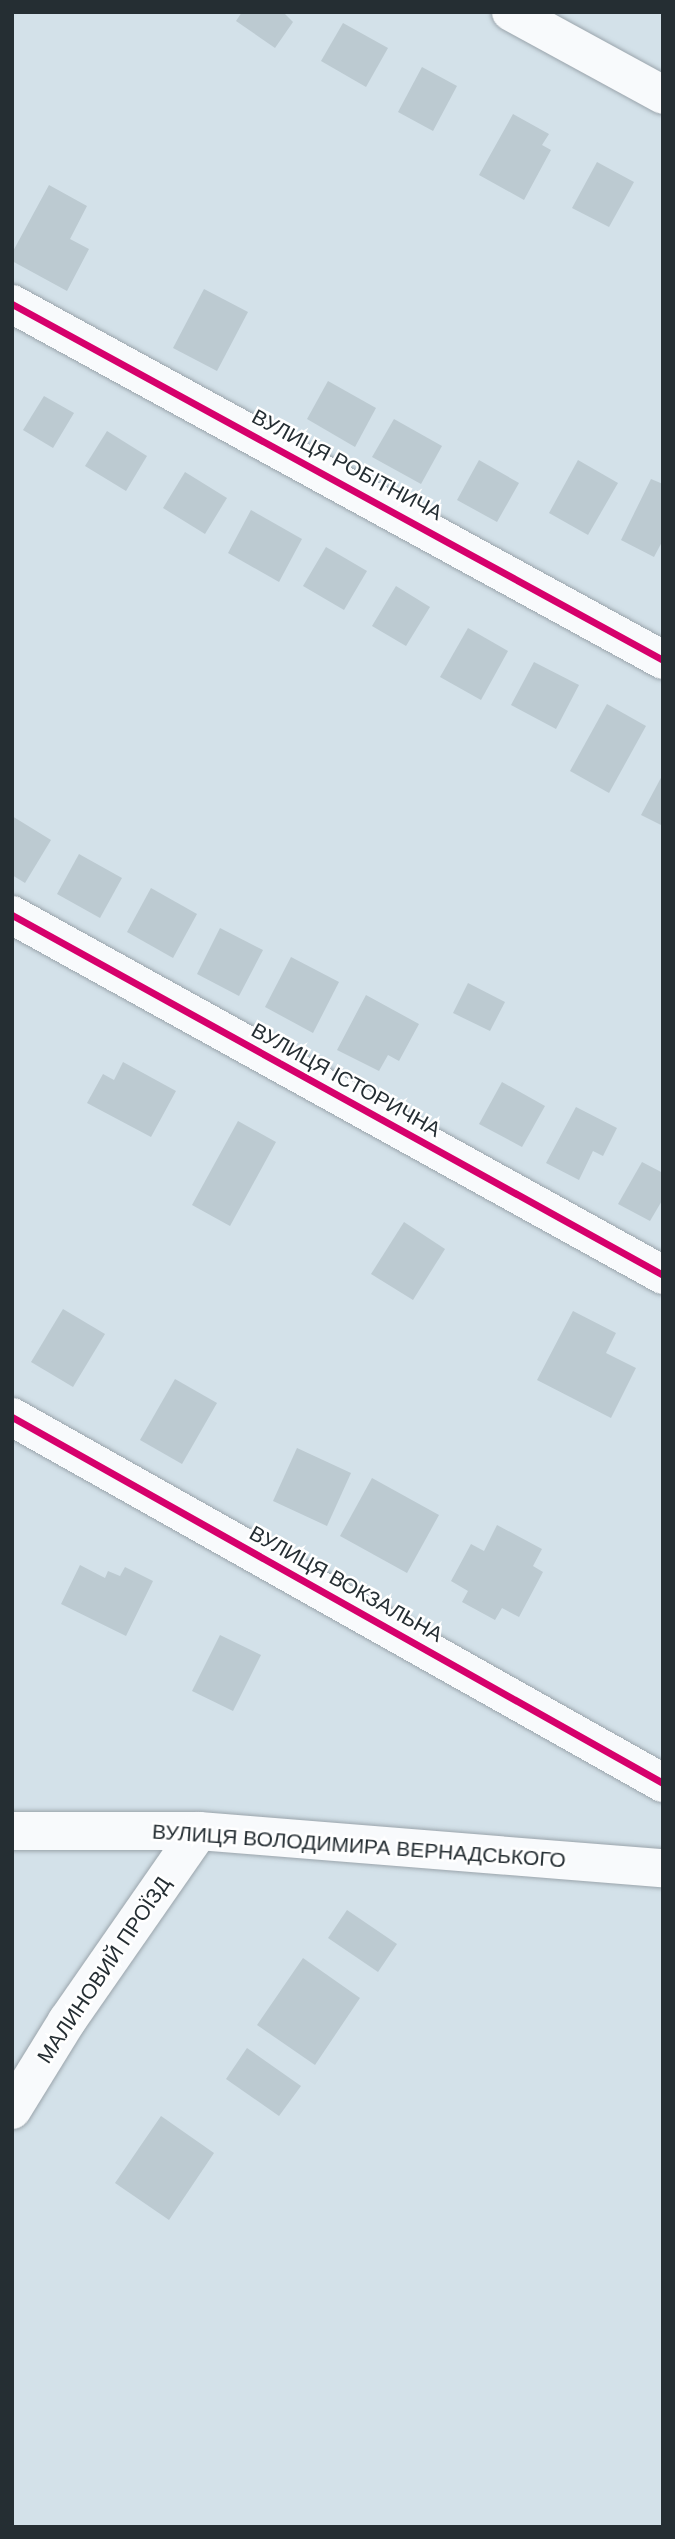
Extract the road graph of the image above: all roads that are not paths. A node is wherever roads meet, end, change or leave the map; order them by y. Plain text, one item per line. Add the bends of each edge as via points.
1 (511, 12) edge
2 (663, 95) edge
3 (12, 304) edge
4 (663, 660) edge
5 (12, 915) edge
6 (663, 1275) edge
7 (12, 1417) edge
8 (663, 1783) edge
9 (12, 1831) edge
10 (199, 1831) junction
11 (663, 1868) edge
12 (12, 2110) edge

1 - 2 street
3 - 4 street, ВУЛИЦЯ РОБІТНИЧА
5 - 6 street, ВУЛИЦЯ ІСТОРИЧНА
7 - 8 street, ВУЛИЦЯ ВОКЗАЛЬНА
9 - 10 street, ВУЛИЦЯ ВОЛОДИМИРА ВЕРНАДСЬКОГО
10 - 11 street, ВУЛИЦЯ ВОЛОДИМИРА ВЕРНАДСЬКОГО
10 - 12 street, МАЛИНОВИЙ ПРОЇЗД via 66,2021

